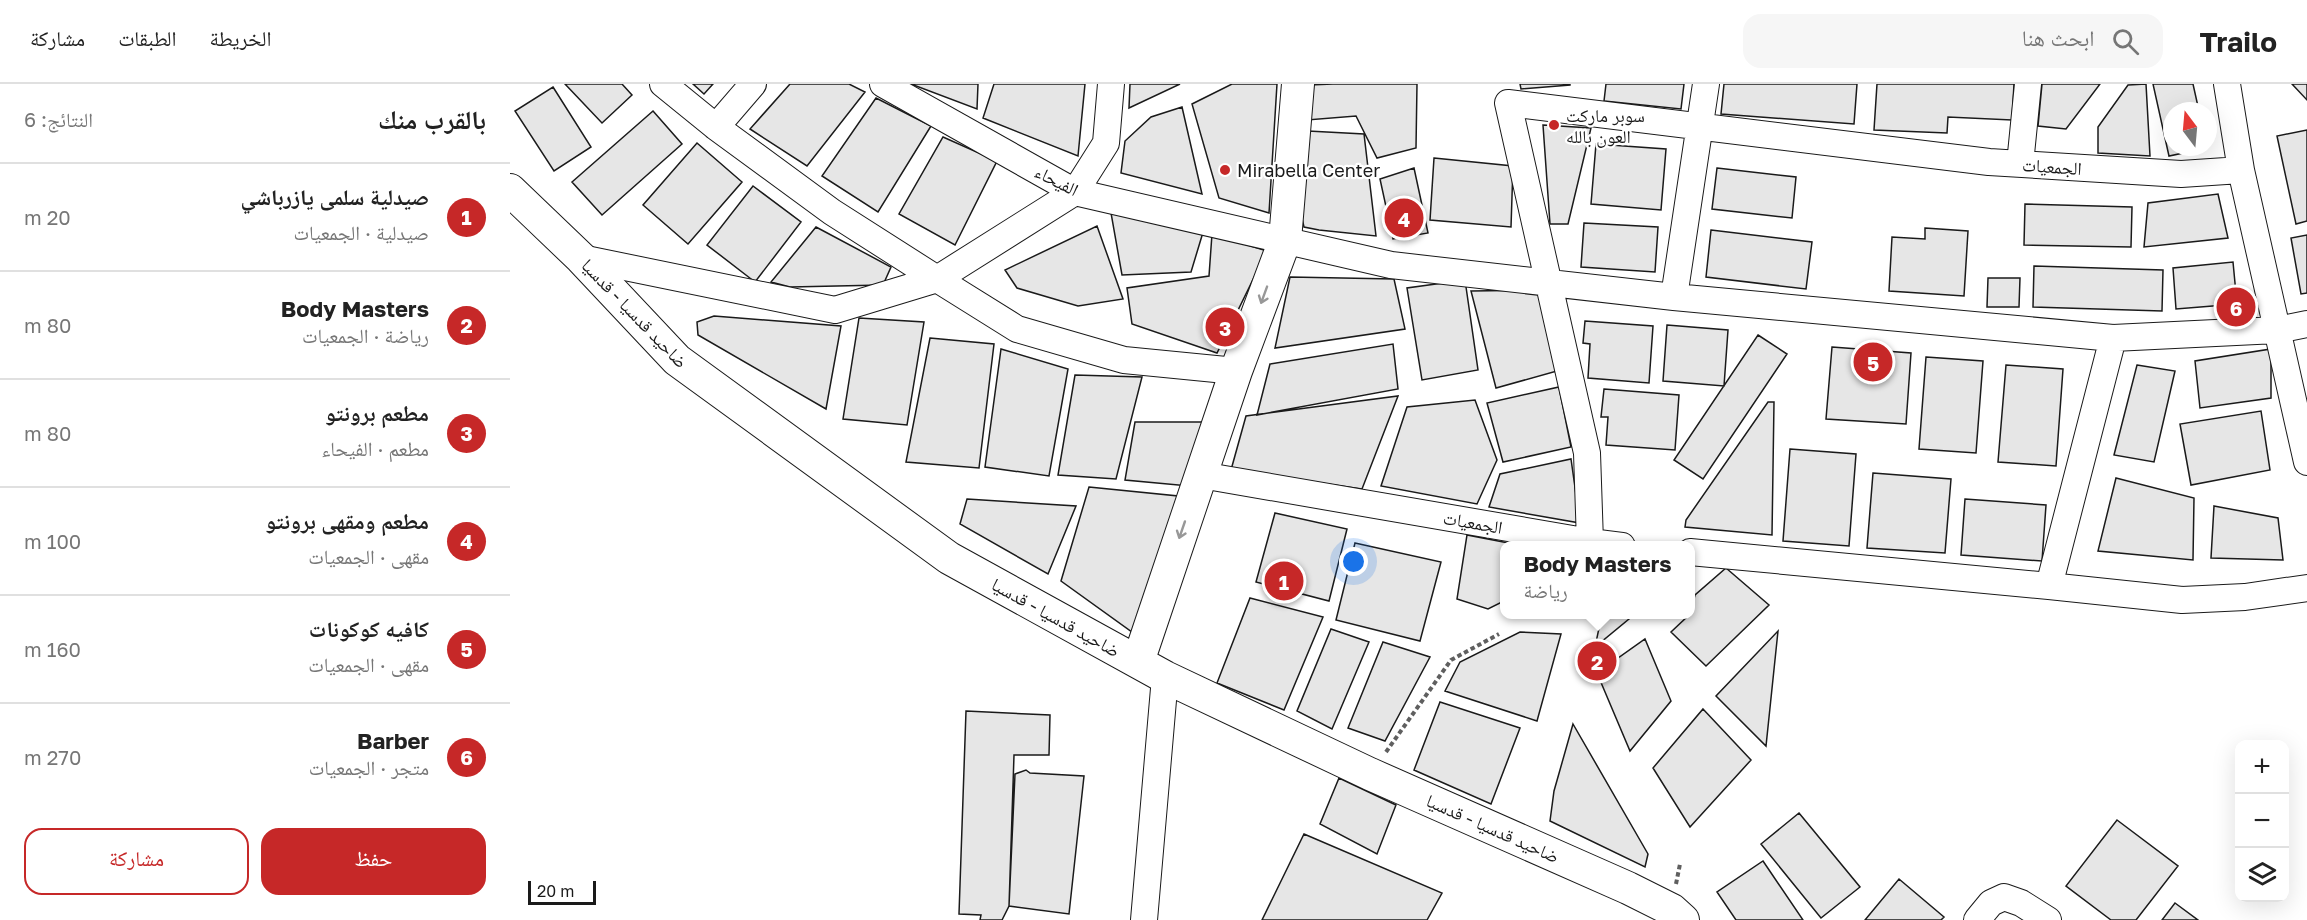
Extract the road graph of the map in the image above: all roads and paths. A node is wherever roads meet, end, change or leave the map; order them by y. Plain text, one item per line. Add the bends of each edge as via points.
1 (663, 84) edge
2 (753, 84) edge
3 (882, 84) edge
4 (1111, 84) edge
5 (1298, 84) edge
6 (1706, 84) edge
7 (2028, 84) edge
8 (2227, 84) edge
9 (1505, 94) edge
10 (1701, 125) junction
11 (716, 127) junction
12 (2020, 164) junction
13 (2241, 170) junction
14 (510, 190) edge
15 (1076, 192) junction
16 (1285, 240) junction
17 (581, 258) junction
18 (937, 279) junction
19 (1548, 282) junction
20 (1674, 297) junction
21 (2307, 324) edge
22 (2277, 330) junction
23 (2113, 338) junction
24 (1236, 371) junction
25 (2307, 462) edge
26 (1201, 475) junction
27 (1584, 541) edge
28 (1590, 541) edge
29 (1695, 552) edge
30 (2049, 585) junction
31 (2307, 588) edge
32 (1499, 634) dead end
33 (1138, 662) junction
34 (1165, 677) junction
35 (1370, 774) junction
36 (1144, 920) edge
37 (1683, 920) edge
38 (1977, 920) edge
39 (2048, 920) edge

1 - 11 street
2 - 11 street
3 - 15 street, الفيحاء
4 - 15 street via 1106,143
5 - 16 main road
6 - 10 street
7 - 12 street
8 - 13 street
9 - 10 street, الجمعيات
9 - 19 street, الجمعيات
10 - 12 street, الجمعيات
10 - 20 street
11 - 18 street via 832,212
12 - 13 street, الجمعيات via 2181,174
13 - 22 street
14 - 17 main road, ضاحيد قدسيا - قدسيا
15 - 16 street, الفيحاء
15 - 18 street
16 - 19 street via 1391,266
16 -> 24 main road
17 - 18 street via 835,310
17 - 33 main road, ضاحيد قدسيا - قدسيا via 677,360 949,558
18 - 24 street via 1017,329 1124,360
19 - 20 street
19 - 28 street, الجمعيات via 1587,453
20 - 23 street
21 - 22 street
22 - 23 street
22 - 25 street
23 - 30 street
24 - 26 main road
26 - 27 street, الجمعيات
26 -> 33 main road
29 - 30 street
30 - 31 street via 2182,600 2245,597
32 - 35 path via 1451,660
33 - 34 main road, ضاحيد قدسيا - قدسيا
34 - 35 main road, ضاحيد قدسيا - قدسيا
34 - 36 street
35 - 37 main road, ضاحيد قدسيا - قدسيا via 1628,888 1672,910
38 - 39 street via 1991,903 2004,897

